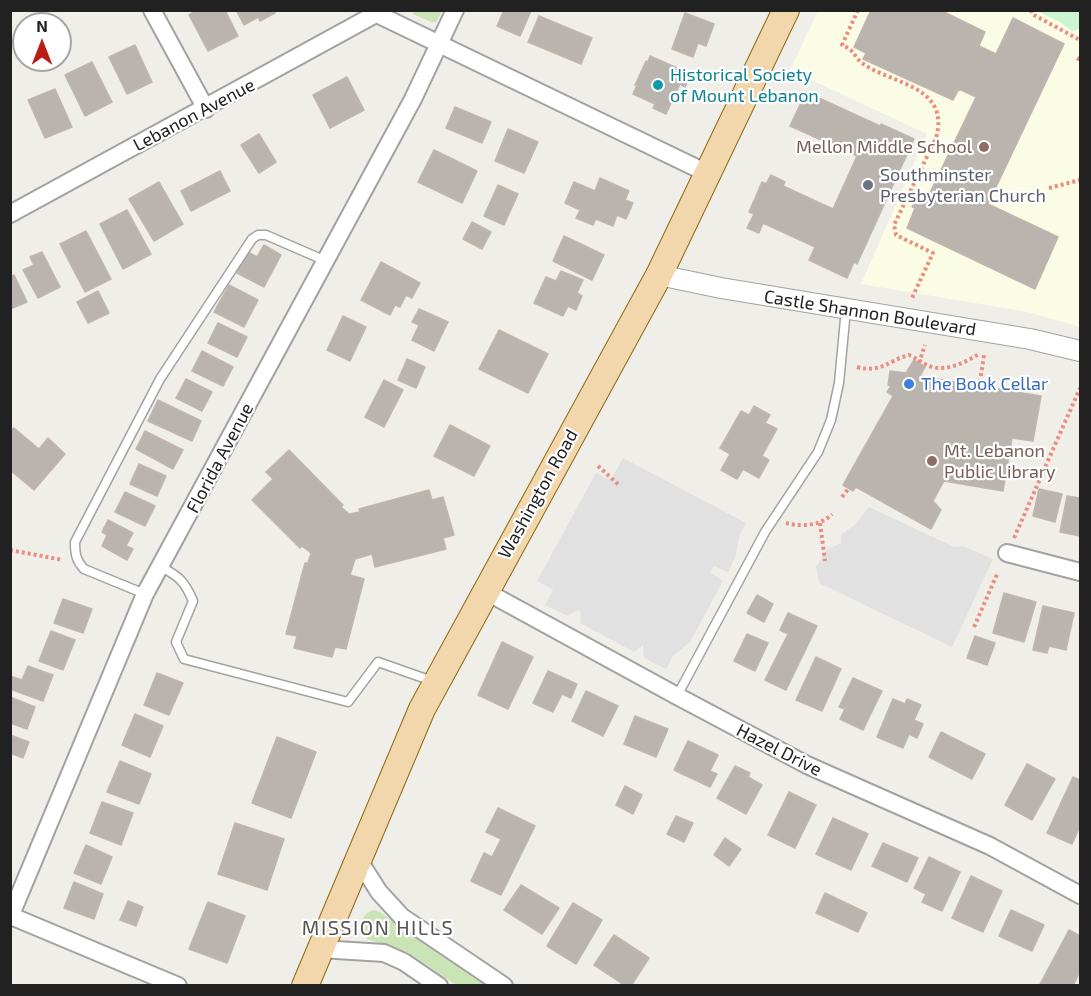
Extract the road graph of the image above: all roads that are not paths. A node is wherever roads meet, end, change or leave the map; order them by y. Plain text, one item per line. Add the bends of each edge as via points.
1 (152, 10) edge
2 (455, 10) edge
3 (786, 10) edge
4 (380, 12) edge
5 (439, 44) junction
6 (206, 108) junction
7 (709, 174) junction
8 (10, 214) edge
9 (326, 261) junction
10 (659, 274) junction
11 (846, 308) junction
12 (1080, 351) edge
13 (1007, 553) dead end
14 (161, 567) junction
15 (1080, 572) edge
16 (485, 591) junction
17 (145, 594) junction
18 (435, 683) junction
19 (676, 696) junction
20 (358, 859) junction
21 (1080, 895) edge
22 (11, 917) edge
23 (320, 949) junction
24 (178, 986) edge
25 (305, 986) edge
26 (439, 986) edge
27 (504, 986) edge

1 - 6 street
2 - 5 street, Florida Avenue
3 - 7 main road, Washington Road
4 - 5 street, Lebanon Avenue
4 - 6 street, Lebanon Avenue
5 - 7 street, Lebanon Avenue
5 - 9 street, Florida Avenue
6 - 8 street, Lebanon Avenue
7 - 10 main road, Washington Road
9 - 14 street, Florida Avenue
9 - 17 lane via 266,235 252,239 160,379 75,542 75,554 84,569
10 - 11 street, Castle Shannon Boulevard
10 - 16 main road, Washington Road
11 - 12 street, Castle Shannon Boulevard
11 - 19 lane via 839,383 831,420 818,452 770,524
13 - 15 street
14 - 17 street, Florida Avenue
14 - 18 lane via 186,585 193,601 176,642 184,659 348,702 378,662
16 - 18 main road, Washington Road
16 - 19 street, Hazel Drive
17 - 22 street, Florida Avenue
18 - 20 main road, Washington Road
19 - 21 street, Hazel Drive via 807,765 990,846
20 - 23 main road, Washington Road
20 - 27 street via 379,892 402,917
22 - 24 street
23 - 25 main road, Washington Road
23 - 26 street via 384,953

